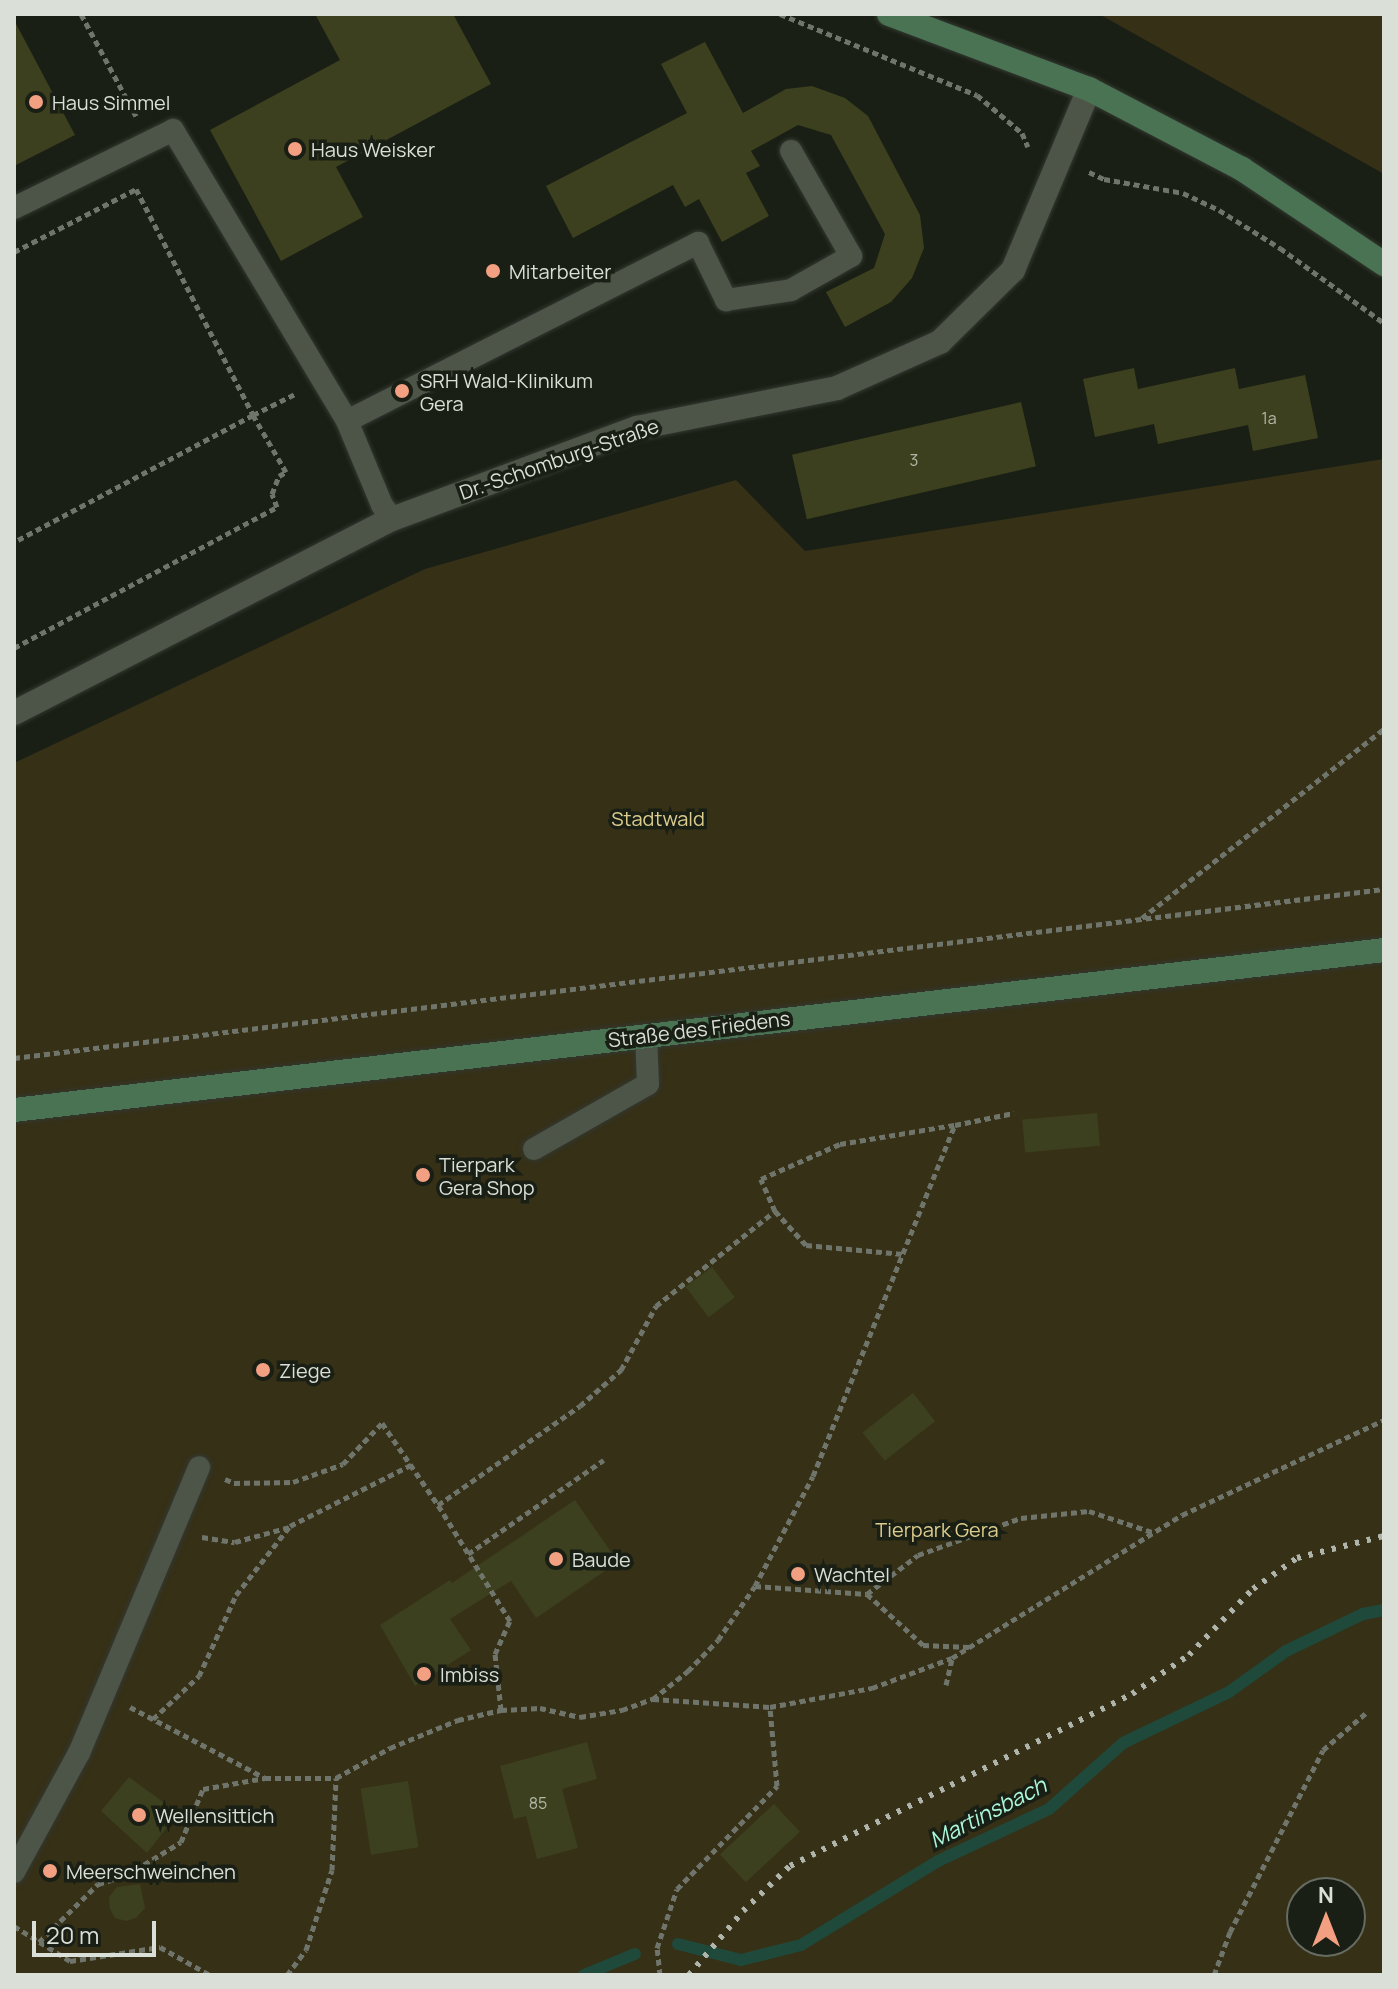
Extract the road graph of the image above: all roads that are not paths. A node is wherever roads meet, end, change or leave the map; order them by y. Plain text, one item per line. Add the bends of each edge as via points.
1 (889, 14) edge
2 (1089, 89) junction
3 (791, 151) dead end
4 (14, 208) edge
5 (1384, 264) edge
6 (347, 421) junction
7 (392, 519) junction
8 (14, 713) edge
9 (1384, 950) edge
10 (646, 1035) junction
11 (14, 1110) edge
12 (534, 1149) dead end
13 (199, 1467) road end
14 (14, 1872) edge

1 - 2 main road
2 - 5 main road via 1242,169
2 - 7 street, Dr.-Schomburg-Straße via 1013,270 940,342 837,388 637,428
3 - 6 lane via 851,256 791,290 726,300 698,243
4 - 6 lane via 173,130
6 - 7 lane
7 - 8 street, Dr.-Schomburg-Straße
9 - 10 main road, Straße des Friedens
10 - 11 main road, Straße des Friedens
10 - 12 lane via 648,1084
13 - 14 lane via 79,1753

